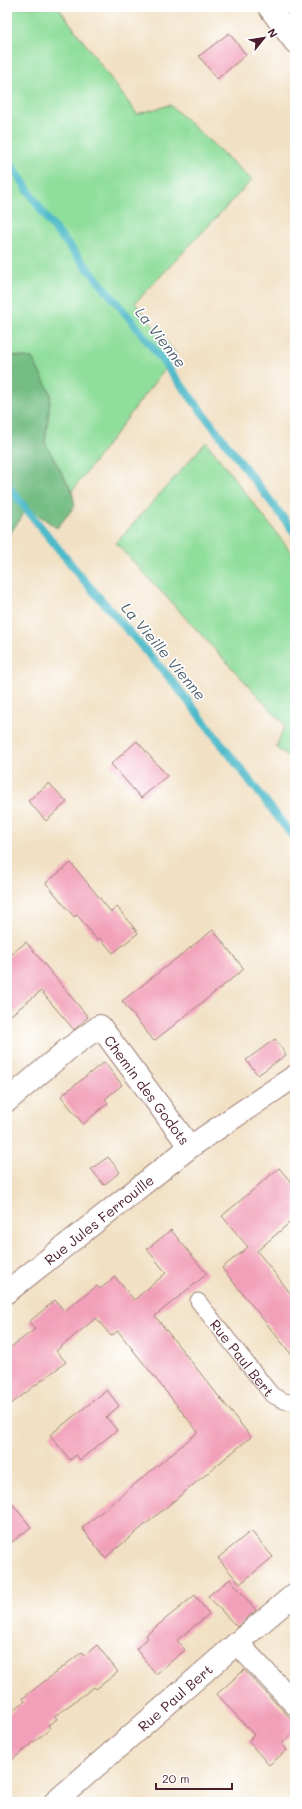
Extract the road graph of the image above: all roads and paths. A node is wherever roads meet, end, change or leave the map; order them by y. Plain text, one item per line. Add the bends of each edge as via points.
1 (269, 7) edge
2 (294, 40) edge
3 (295, 1076) edge
4 (7, 1101) edge
5 (190, 1147) junction
6 (7, 1292) edge
7 (198, 1301) dead end
8 (295, 1403) edge
9 (295, 1594) edge
10 (237, 1642) junction
11 (295, 1704) edge
12 (55, 1802) edge

1 - 2 street
3 - 5 street, Chemin des Godots
4 - 5 street, Chemin des Godots via 66,1050 100,1026
5 - 6 street, Rue Jules Ferrouille
7 - 8 lane, Rue Paul Bert via 272,1395
9 - 10 street, Rue Paul Bert
10 - 11 street
10 - 12 street, Rue Paul Bert

